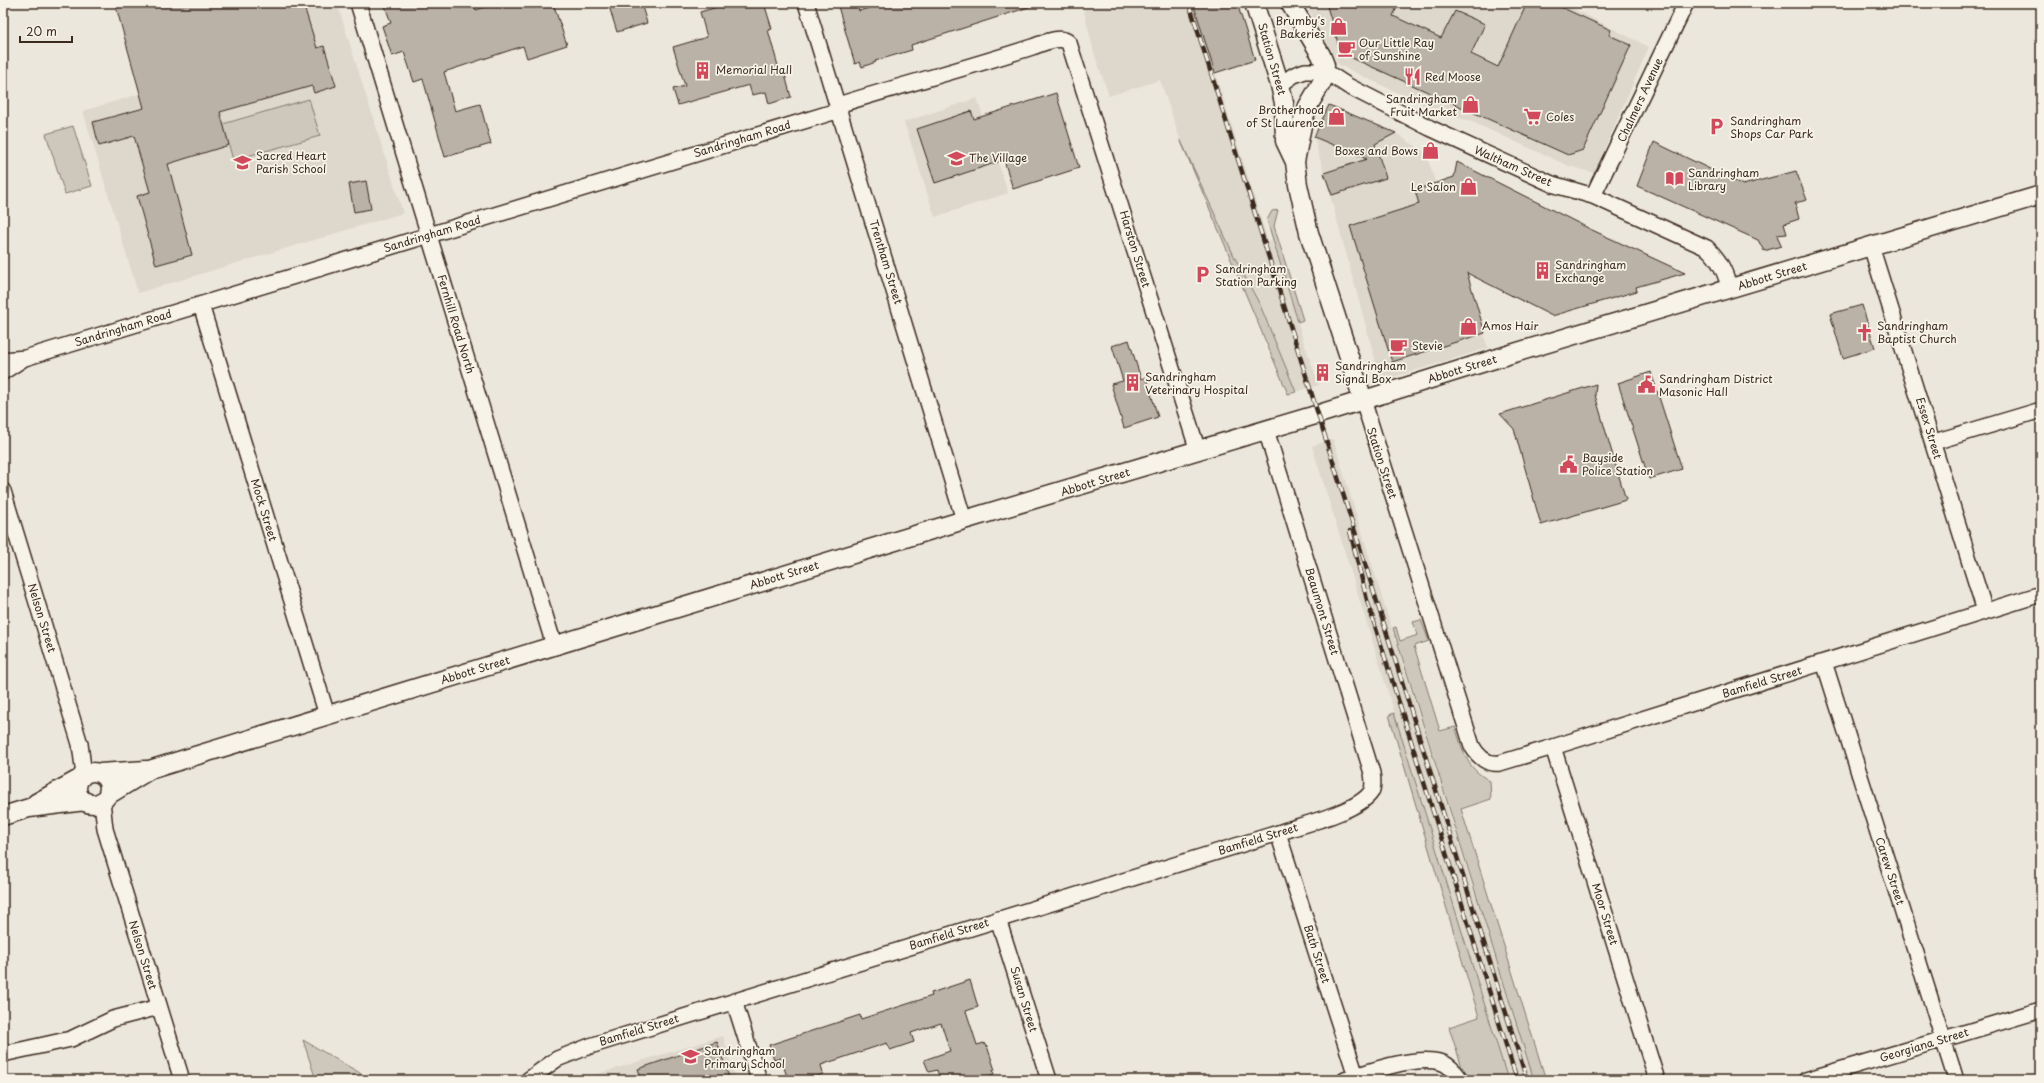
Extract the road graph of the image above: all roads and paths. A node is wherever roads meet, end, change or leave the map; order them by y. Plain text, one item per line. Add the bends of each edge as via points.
1 (358, 3) edge
2 (806, 3) edge
3 (1254, 3) edge
4 (1290, 3) edge
5 (1686, 3) edge
6 (1072, 47) joint
7 (1325, 72) junction
8 (1282, 91) junction
9 (1315, 95) junction
10 (839, 108) junction
11 (1295, 162) junction
12 (2041, 195) edge
13 (1593, 196) junction
14 (428, 235) junction
15 (1871, 246) junction
16 (1730, 289) junction
17 (201, 305) junction
18 (25, 358) junction
19 (3, 360) edge
20 (3, 372) edge
21 (1363, 400) junction
22 (2041, 410) edge
23 (1266, 430) junction
24 (1934, 442) junction
25 (1198, 451) junction
26 (3, 491) edge
27 (964, 520) junction
28 (2041, 594) edge
29 (1985, 611) junction
30 (554, 645) junction
31 (1824, 662) junction
32 (327, 715) junction
33 (1553, 747) junction
34 (1482, 759) joint
35 (149, 770) junction
36 (90, 774) junction
37 (1371, 792) joint
38 (96, 800) junction
39 (29, 808) junction
40 (3, 816) edge
41 (1278, 833) junction
42 (998, 919) junction
43 (734, 1001) junction
44 (159, 1007) junction
45 (2041, 1010) edge
46 (1943, 1039) junction
47 (3, 1054) edge
48 (1351, 1078) edge
49 (182, 1080) edge
50 (528, 1080) edge
51 (760, 1080) edge
52 (1049, 1080) edge
53 (1461, 1080) edge
54 (1657, 1080) edge
55 (1806, 1080) edge
56 (1956, 1080) edge

1 - 14 street, Fernhill Road North
2 - 10 street, Trentham Street
3 - 8 street, Station Street
4 - 7 street via 1322,55
5 - 13 street, Chalmers Avenue
6 - 10 street, Sandringham Road via 1066,40 1051,41
6 - 25 street, Harston Street
7 - 8 street, Waltham Street via 1305,70 1294,75
7 - 9 street, Station Street
7 - 13 street, Waltham Street via 1430,128 1552,184
8 - 9 street via 1299,98
8 - 11 street, Station Street via 1285,141
9 - 11 street, Station Street via 1303,120
10 - 14 street, Sandringham Road
10 - 27 street, Trentham Street
11 - 21 street, Station Street via 1309,233
12 - 15 street, Abbott Street
13 - 16 street, Waltham Street via 1707,248 1722,266
14 - 17 street, Sandringham Road
14 - 30 street, Fernhill Road North
15 - 16 street, Abbott Street
15 - 24 street, Essex Street
16 - 21 street, Abbott Street
17 - 18 street, Sandringham Road
17 - 32 street, Mock Street
18 - 19 street, Sandringham Road
18 - 20 street, Sandringham Road
21 - 23 street, Abbott Street
21 - 34 street, Station Street via 1472,746
22 - 24 street
23 - 25 street, Abbott Street
23 - 37 street, Beaumont Street via 1372,774
24 - 29 street, Essex Street
25 - 27 street, Abbott Street
26 - 36 street, Nelson Street
27 - 30 street, Abbott Street
28 - 29 street, Bamfield Street
29 - 31 street, Bamfield Street
30 - 32 street, Abbott Street
31 - 33 street, Bamfield Street
31 - 46 street, Carew Street
32 - 35 street, Abbott Street
33 - 34 street, Bamfield Street via 1496,764
33 - 54 street, Moor Street
35 - 36 street, Abbott Street
35 - 38 street, Abbott Street
36 - 38 street via 78,788 81,798
36 - 38 street via 108,780 109,790
36 - 39 street, Abbott Street
37 - 41 street, Bamfield Street via 1351,807
38 - 39 street, Abbott Street
38 - 44 street, Nelson Street
39 - 40 street, Abbott Street
41 - 42 street, Bamfield Street
41 - 48 street, Bath Street
42 - 43 street, Bamfield Street
42 - 52 street, Susan Street
43 - 50 street, Bamfield Street via 573,1052 557,1059
43 - 51 street
44 - 47 street via 113,1019 71,1039
44 - 49 street, Nelson Street
45 - 46 street, Georgiana Street
46 - 55 street, Georgiana Street
46 - 56 street, Carew Street
48 - 53 street via 1407,1063 1425,1061 1441,1062 1451,1068

